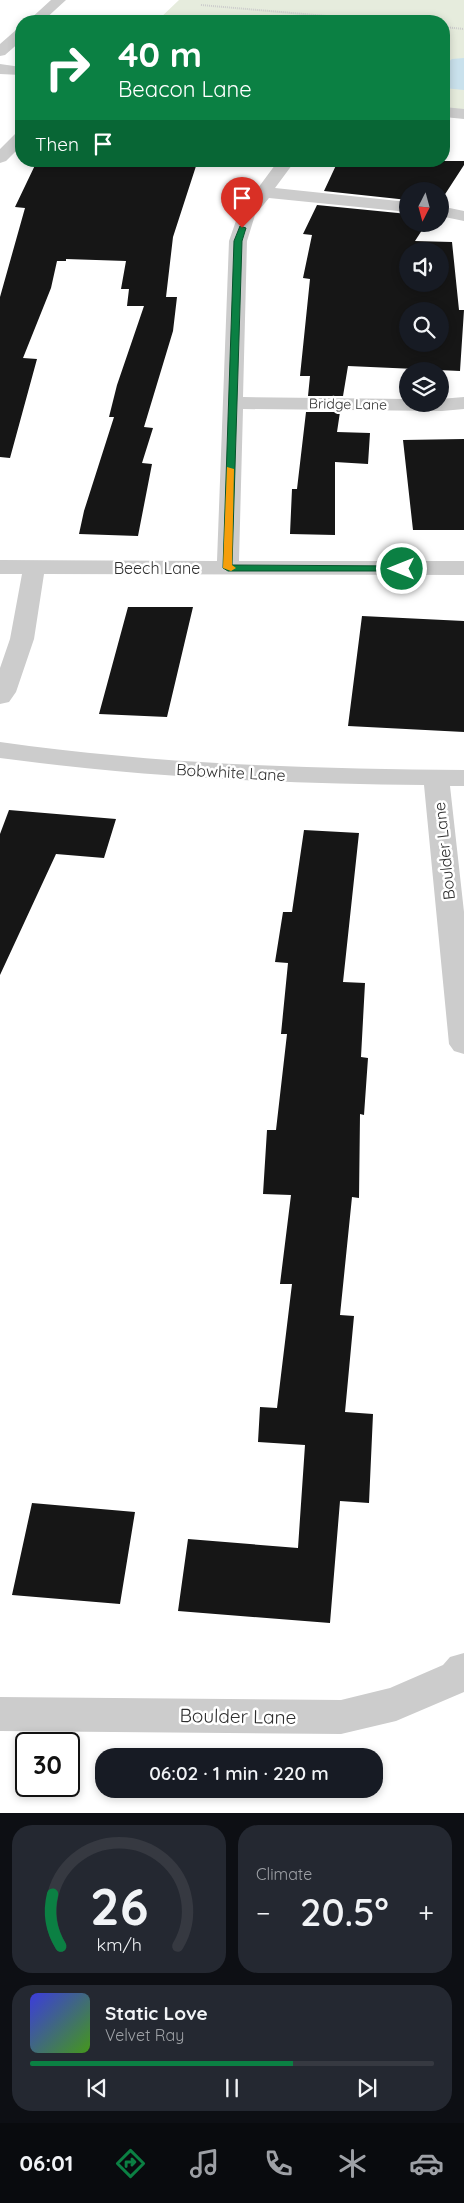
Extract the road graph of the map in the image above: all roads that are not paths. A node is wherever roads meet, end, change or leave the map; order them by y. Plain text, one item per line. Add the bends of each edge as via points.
1 (59, 0) edge
2 (42, 15) edge
3 (15, 38) edge
4 (0, 52) edge
5 (0, 69) edge
6 (15, 70) edge
7 (450, 113) edge
8 (464, 114) edge
9 (15, 143) edge
10 (0, 158) edge
11 (283, 167) edge
12 (264, 192) junction
13 (399, 206) edge
14 (449, 213) edge
15 (464, 216) edge
16 (232, 403) junction
17 (464, 403) edge
18 (0, 567) edge
19 (34, 567) junction
20 (228, 568) junction
21 (464, 568) edge
22 (0, 697) edge
23 (0, 750) edge
24 (436, 778) junction
25 (464, 778) edge
26 (464, 1044) edge
27 (464, 1669) edge
28 (0, 1714) edge

1 - 2 street
3 - 4 street
5 - 6 street
7 - 8 street
9 - 10 street
11 - 12 street
12 - 13 street
12 - 16 street via 247,215 238,241
14 - 15 street
16 - 17 street, Bridge Lane
16 - 20 street
18 - 19 street, Beech Lane
19 - 20 street, Beech Lane
19 - 22 street via 22,639
20 - 21 street, Beech Lane
23 - 24 street, Bobwhite Lane via 71,761 230,773
24 - 25 street, Bobwhite Lane
24 - 26 street, Boulder Lane
27 - 28 street, Boulder Lane via 457,1677 396,1704 340,1717

